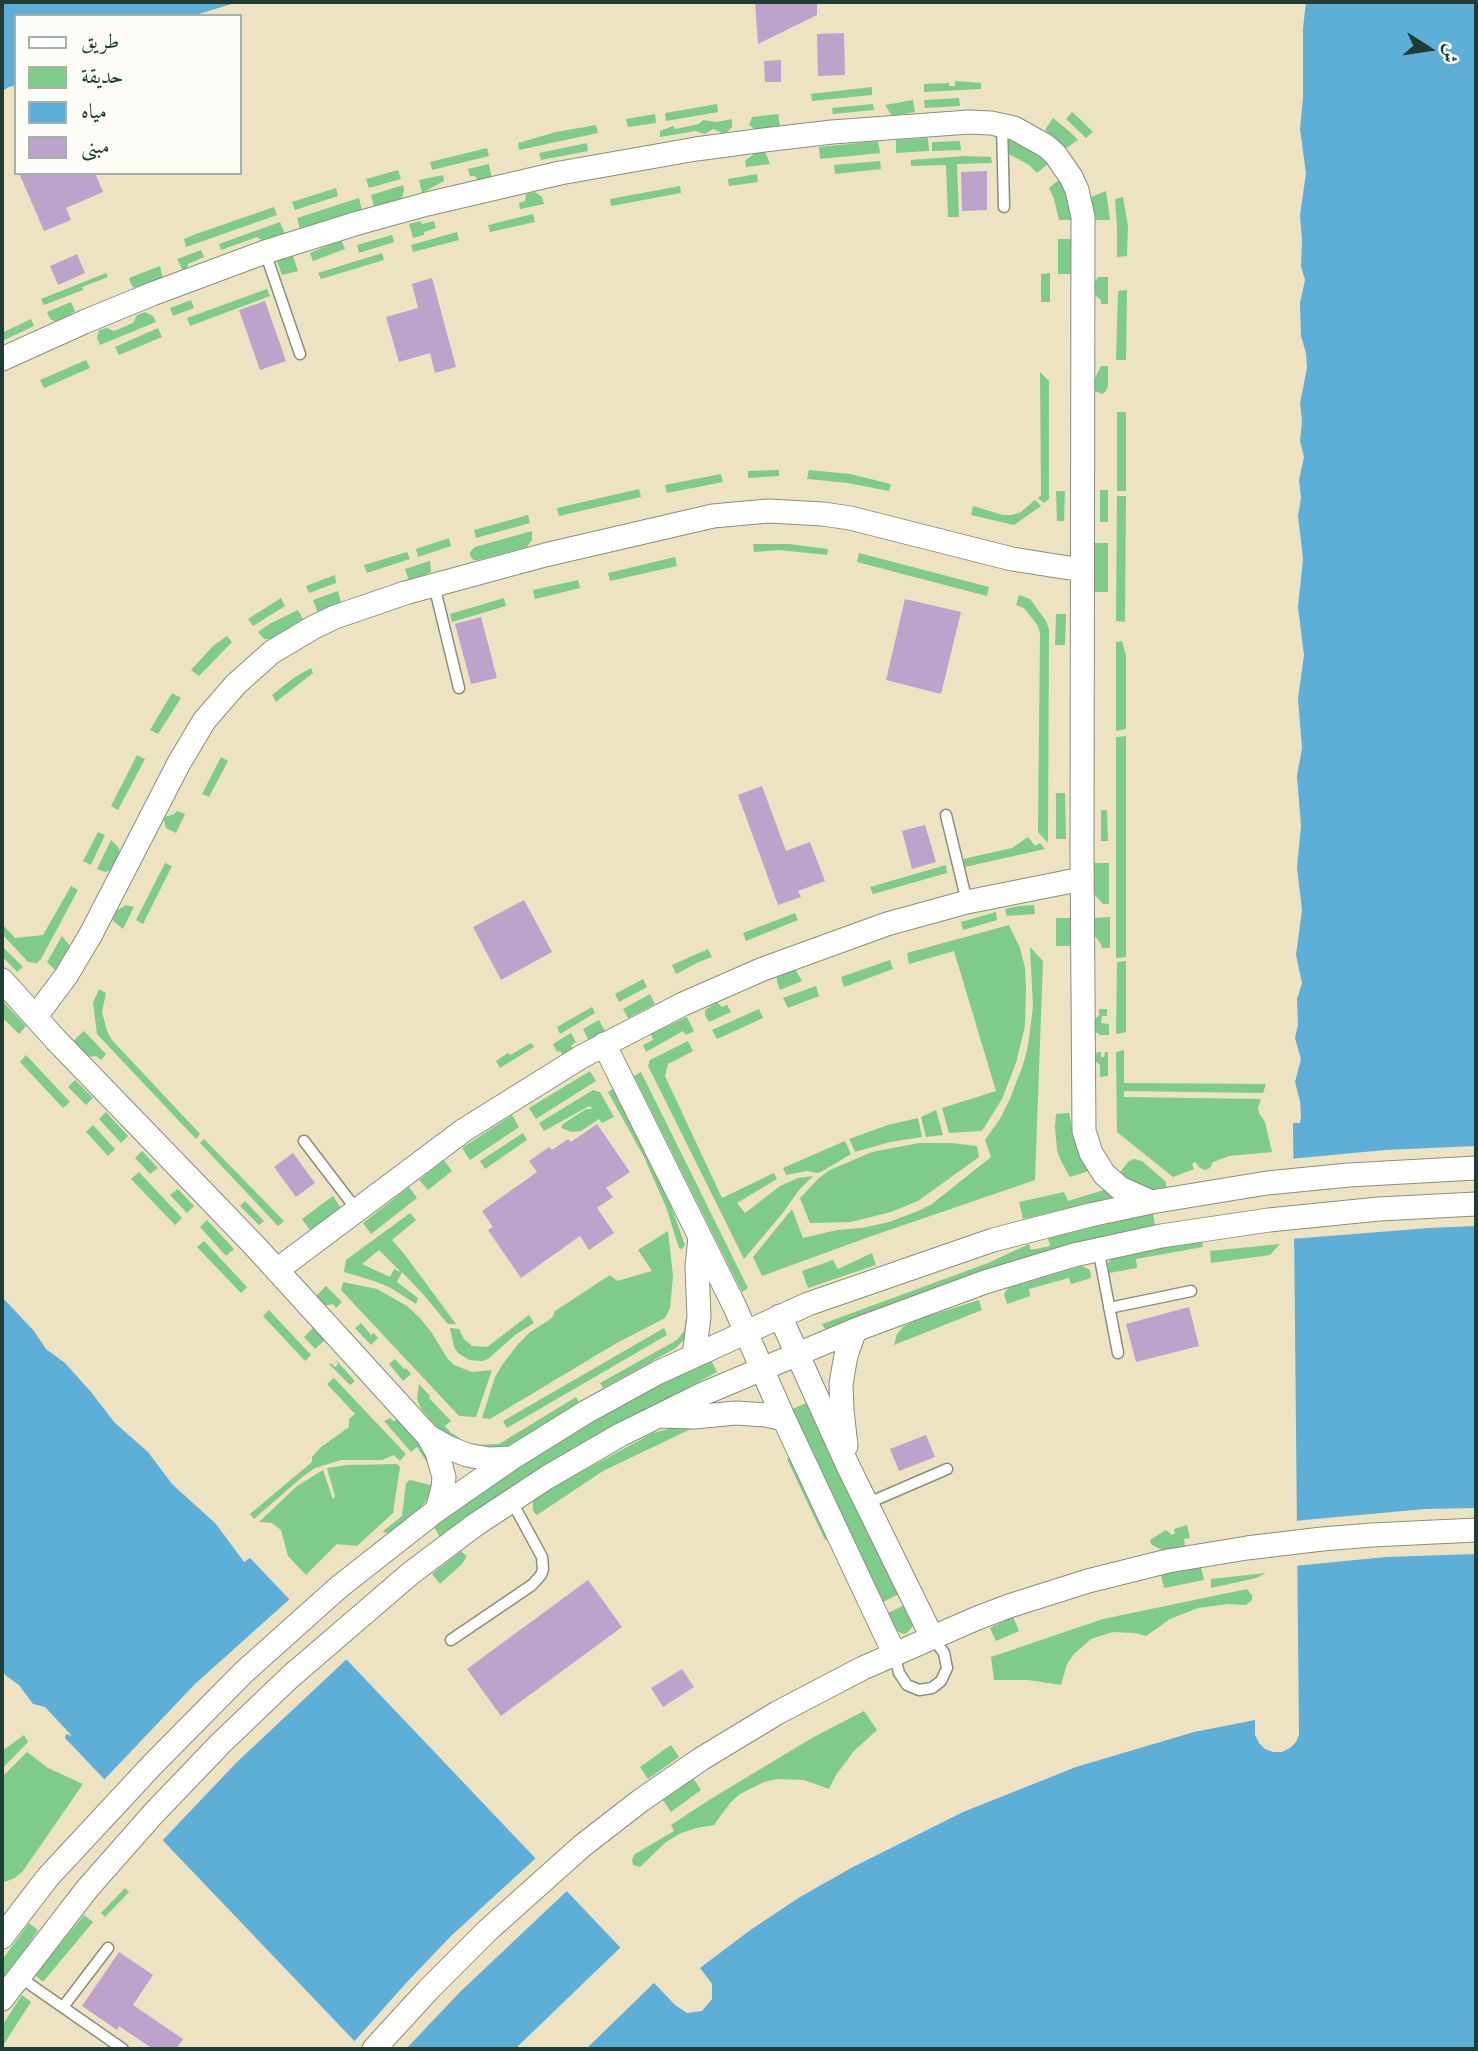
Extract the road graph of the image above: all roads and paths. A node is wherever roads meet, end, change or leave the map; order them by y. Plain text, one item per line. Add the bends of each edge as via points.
1 (1002, 124) junction
2 (1004, 207) dead end
3 (265, 252) junction
4 (300, 354) dead end
5 (2, 359) edge
6 (1082, 570) junction
7 (434, 585) junction
8 (459, 688) dead end
9 (946, 816) dead end
10 (1082, 879) junction
11 (967, 902) junction
12 (2, 980) edge
13 (36, 1016) junction
14 (604, 1044) junction
15 (303, 1141) dead end
16 (1476, 1168) edge
17 (1151, 1202) junction
18 (1476, 1204) edge
19 (356, 1209) junction
20 (700, 1237) junction
21 (1098, 1248) junction
22 (277, 1270) junction
23 (1191, 1291) dead end
24 (1109, 1308) junction
25 (780, 1316) junction
26 (855, 1329) junction
27 (746, 1332) junction
28 (1118, 1353) dead end
29 (796, 1354) junction
30 (694, 1355) junction
31 (762, 1368) junction
32 (657, 1416) junction
33 (784, 1419) junction
34 (429, 1436) junction
35 (512, 1458) junction
36 (848, 1466) junction
37 (947, 1469) dead end
38 (511, 1500) junction
39 (866, 1504) junction
40 (437, 1510) junction
41 (1476, 1530) edge
42 (932, 1637) junction
43 (452, 1640) dead end
44 (894, 1653) junction
45 (11, 1913) edge
46 (2, 1937) edge
47 (108, 1948) dead end
48 (18, 1976) junction
49 (2, 1999) edge
50 (62, 2007) junction
51 (123, 2049) edge
52 (374, 2049) edge

1 - 2 lane
1 - 3 street via 969,122 832,132 628,160 426,204
1 - 6 street via 1036,139 1055,154 1081,203
3 - 4 lane
3 - 5 street via 141,298
6 - 7 street via 1012,559 850,517 768,511 674,524
6 - 10 street
7 - 8 lane
7 - 13 street via 314,627 272,652 236,684 191,741 85,945
9 - 11 lane
10 - 11 street
10 - 17 street via 1087,1143 1096,1164 1111,1181
11 - 14 street via 876,928 763,969
12 - 13 street
13 - 22 street
14 - 19 street via 464,1130
14 - 20 street
15 - 19 lane
16 - 17 street via 1349,1175
17 - 25 street via 993,1240
18 - 21 street via 1269,1220
19 - 22 street
20 - 27 street
20 - 30 street
21 - 24 lane
21 - 26 street
22 - 34 street
23 - 24 lane
24 - 28 lane
25 - 27 street
25 - 29 street
26 - 29 street
26 - 36 street via 841,1384
27 - 30 street
27 - 31 street
29 - 31 street
29 - 36 street
30 - 35 street via 597,1405
31 - 32 street
31 - 33 street
32 - 33 street via 736,1413
32 - 38 street
33 - 44 street
34 - 35 street via 467,1455
34 - 40 street via 444,1477
35 - 40 street
36 - 39 street
37 - 39 lane
38 - 43 lane via 542,1557 541,1575
38 - 48 street via 411,1573 255,1710 121,1850
39 - 42 street
40 - 45 street via 339,1587 213,1702
41 - 42 street via 1271,1545 1168,1561 1088,1581
42 - 44 street
42 - 44 lane via 944,1653 947,1668 942,1681 932,1688 919,1690 907,1685 898,1673
44 - 52 street via 739,1735 582,1846 488,1930
45 - 46 street
47 - 50 lane
48 - 49 street
48 - 50 lane
50 - 51 lane

